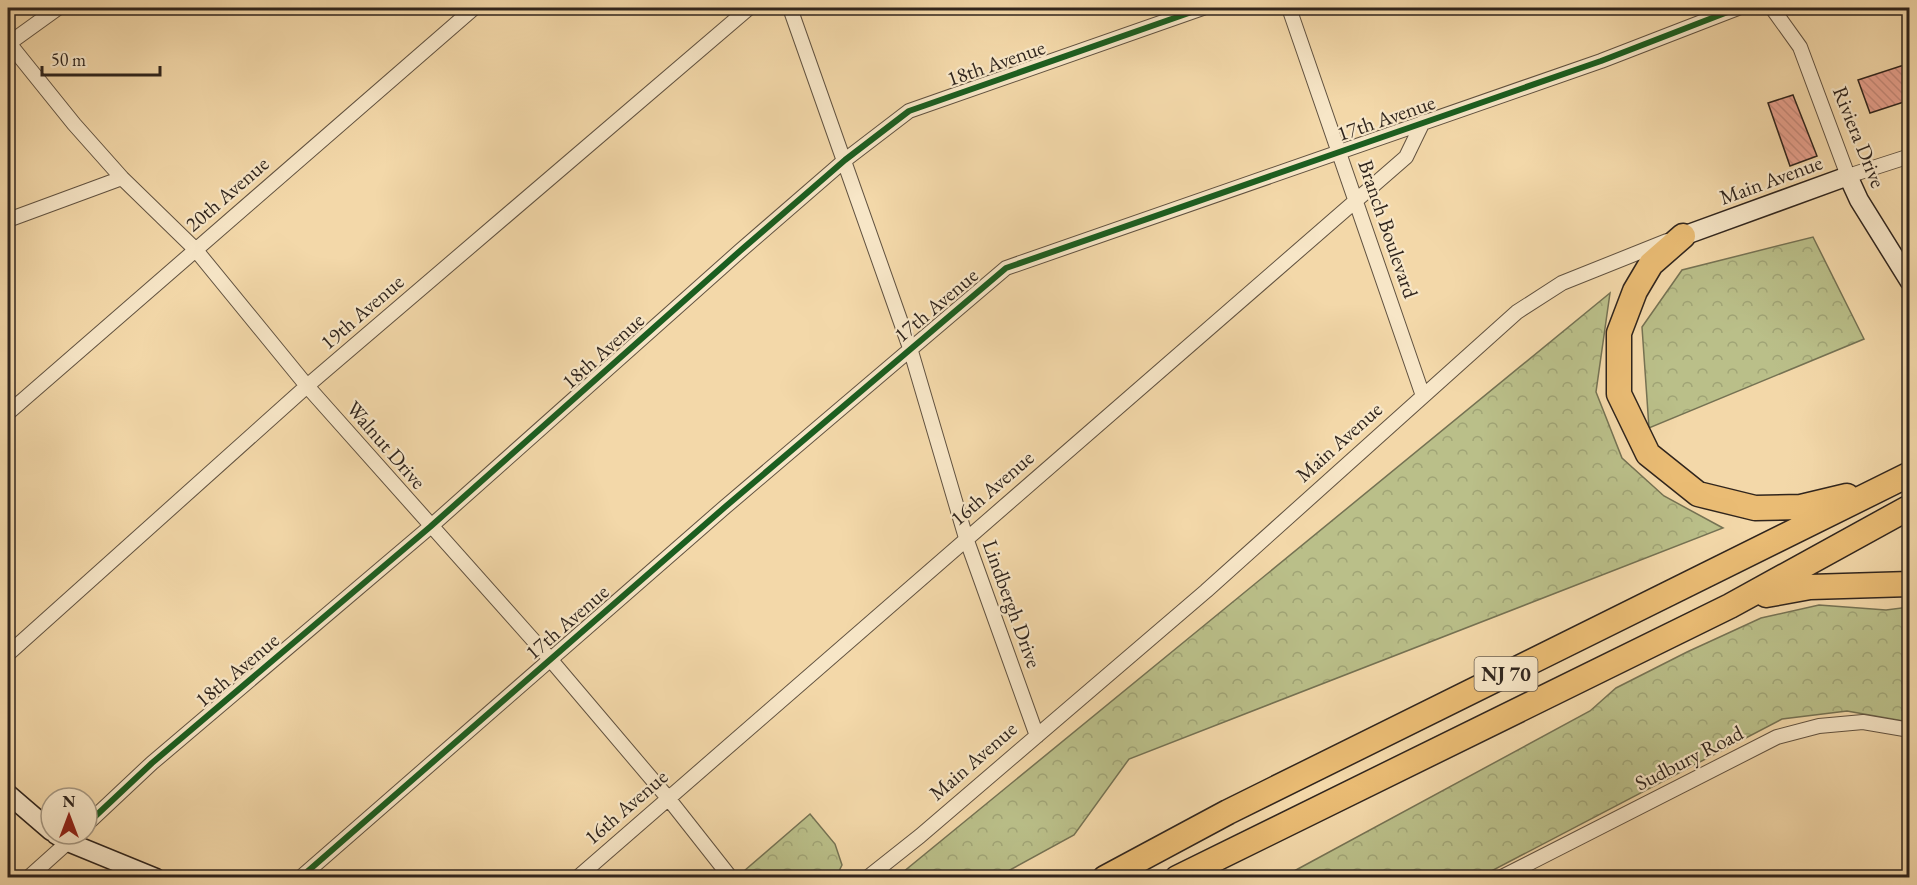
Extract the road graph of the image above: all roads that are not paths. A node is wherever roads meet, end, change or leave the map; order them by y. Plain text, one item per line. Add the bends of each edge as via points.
1 (58, 8) edge
2 (474, 8) edge
3 (749, 8) edge
4 (790, 8) edge
5 (1203, 8) edge
6 (1289, 8) edge
7 (1738, 8) edge
8 (1772, 8) edge
9 (8, 43) edge
10 (1423, 122) junction
11 (1340, 151) junction
12 (1910, 156) edge
13 (845, 160) junction
14 (1848, 176) junction
15 (122, 178) junction
16 (1356, 200) junction
17 (8, 220) edge
18 (1683, 236) junction
19 (195, 249) junction
20 (1910, 282) edge
21 (910, 348) junction
22 (307, 386) junction
23 (1423, 396) junction
24 (8, 413) edge
25 (1900, 480) edge
26 (1910, 507) edge
27 (430, 527) junction
28 (966, 538) junction
29 (1910, 584) edge
30 (1730, 606) junction
31 (8, 654) edge
32 (550, 659) junction
33 (1910, 730) edge
34 (1037, 736) junction
35 (8, 794) edge
36 (668, 798) junction
37 (99, 813) edge
38 (39, 821) edge
39 (58, 846) edge
40 (87, 846) edge
41 (28, 878) edge
42 (156, 878) edge
43 (300, 878) edge
44 (577, 878) edge
45 (731, 878) edge
46 (867, 878) edge
47 (1105, 878) edge
48 (1177, 878) edge
49 (1500, 878) edge

1 - 9 street
2 - 19 street, 20th Avenue
3 - 22 street, 19th Avenue
4 - 13 street, Lindbergh Drive
5 - 13 street, 18th Avenue via 909,111
6 - 11 street, Branch Boulevard
7 - 10 street, 17th Avenue via 1601,61
8 - 14 street, Riviera Drive via 1800,47
9 - 15 street, Walnut Drive
10 - 11 street, 17th Avenue
10 - 16 street, 16th Avenue via 1406,157
11 - 16 street, Branch Boulevard
11 - 21 street, 17th Avenue via 1006,268
12 - 14 street, Main Avenue
13 - 21 street, Lindbergh Drive
13 - 27 street, 18th Avenue
14 - 18 street, Main Avenue
14 - 20 street, Riviera Drive
15 - 17 street
15 - 19 street, Walnut Drive
16 - 23 street, Branch Boulevard
16 - 28 street, 16th Avenue
18 - 23 street, Main Avenue via 1562,283 1517,312
18 - 25 highway via 1651,264 1618,333 1619,394 1648,454 1698,494 1755,508 1801,507
19 - 22 street, Walnut Drive
19 - 24 street, 20th Avenue
21 - 28 street, Lindbergh Drive
21 - 32 street, 17th Avenue
22 - 27 street, Walnut Drive
22 - 31 street, 19th Avenue
23 - 34 street, Main Avenue
25 - 47 highway, NJ 70 via 1228,812
26 - 30 highway, NJ 70
27 - 32 street, Walnut Drive
27 - 37 street, 18th Avenue via 152,763
28 - 34 street, Lindbergh Drive
28 - 36 street, 16th Avenue
29 - 30 highway via 1786,589
30 - 48 highway, NJ 70
32 - 36 street, Walnut Drive
32 - 43 street, 17th Avenue
33 - 49 street, Sudbury Road via 1863,722 1819,726 1777,737
34 - 46 street, Main Avenue
35 - 38 street
36 - 44 street, 16th Avenue
36 - 45 street, Walnut Drive
39 - 41 street
40 - 42 street

